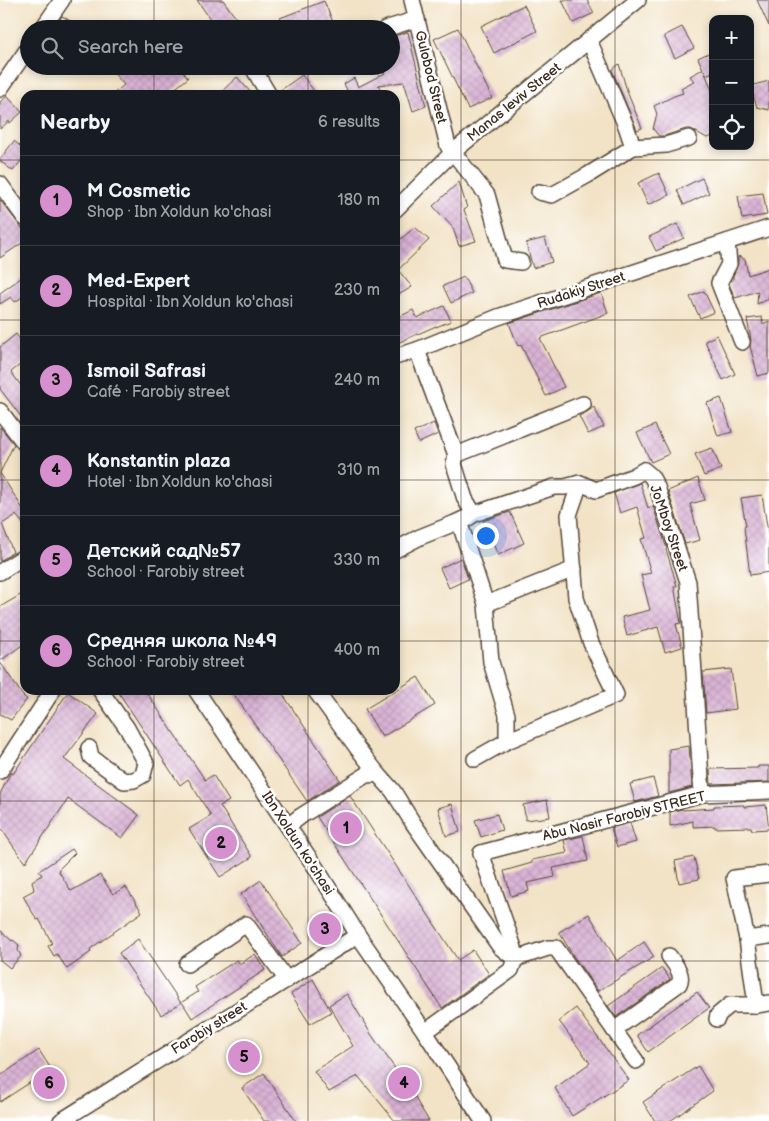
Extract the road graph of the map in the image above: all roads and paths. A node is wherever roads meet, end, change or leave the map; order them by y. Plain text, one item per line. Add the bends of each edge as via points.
1 (62, 0) edge
2 (412, 0) edge
3 (638, 0) edge
4 (417, 19) junction
5 (48, 20) edge
6 (400, 24) edge
7 (589, 40) junction
8 (20, 60) edge
9 (256, 75) edge
10 (0, 89) edge
11 (266, 90) edge
12 (689, 138) dead end
13 (634, 148) junction
14 (453, 152) junction
15 (0, 184) edge
16 (539, 192) dead end
17 (400, 205) edge
18 (20, 211) edge
19 (769, 228) edge
20 (727, 242) junction
21 (521, 262) dead end
22 (742, 342) dead end
23 (417, 350) junction
24 (400, 355) edge
25 (583, 404) dead end
26 (0, 411) edge
27 (20, 437) edge
28 (456, 454) junction
29 (580, 483) junction
30 (474, 514) junction
31 (400, 547) edge
32 (20, 559) edge
33 (574, 569) junction
34 (0, 572) edge
35 (486, 604) junction
36 (50, 695) edge
37 (104, 695) edge
38 (199, 695) edge
39 (319, 695) edge
40 (507, 741) junction
41 (89, 748) dead end
42 (475, 759) dead end
43 (0, 771) edge
44 (378, 774) junction
45 (769, 791) edge
46 (702, 794) junction
47 (288, 826) junction
48 (769, 874) edge
49 (358, 935) junction
50 (769, 936) edge
51 (747, 939) junction
52 (669, 956) dead end
53 (515, 959) junction
54 (187, 964) dead end
55 (287, 980) junction
56 (762, 1004) edge
57 (717, 1019) dead end
58 (614, 1030) junction
59 (425, 1032) junction
60 (636, 1061) dead end
61 (60, 1121) edge
62 (483, 1121) edge

1 - 5 street
2 - 4 street, Gulobod Street
3 - 7 street, Manas leviv Street
4 - 6 street
4 - 14 street, Gulobod Street via 448,146
7 - 13 street
7 - 14 street, Manas leviv Street
8 - 10 street
9 - 11 street
12 - 13 street via 666,145
13 - 16 street via 552,195
14 - 17 street, Manas leviv Street
14 - 21 street, Gulobod Street via 487,195 505,260
15 - 18 street
19 - 20 street, Rudakiy Street
20 - 22 street via 729,264 719,282
20 - 23 street, Rudakiy Street via 498,317
23 - 24 street, Rudakiy Street
23 - 28 street
25 - 28 street
26 - 27 street
28 - 30 street via 454,464
29 - 30 street, JoMboy Street via 554,487
29 - 33 street via 569,515
29 - 46 street, JoMboy Street via 596,490 644,470 657,487 688,582
30 - 31 street, JoMboy Street
30 - 35 street via 460,524
32 - 34 street
33 - 35 street
33 - 40 street via 576,598 591,643 616,695
35 - 40 street via 491,662 507,715
36 - 43 street
37 - 41 street via 146,763 143,775 124,781 91,757
38 - 47 street, Ibn Xoldun ko'chasi
39 - 44 street
40 - 42 street
44 - 47 street via 366,775
44 - 53 street via 500,947
45 - 46 street, Abu Nasir Farobiy STREET
46 - 53 street, Abu Nasir Farobiy STREET via 481,853
47 - 49 street, Ibn Xoldun ko'chasi
48 - 51 street via 734,878
49 - 55 street, Farobiy street
49 - 59 street, Ibn Xoldun ko'chasi
50 - 51 street
51 - 56 street
52 - 58 street via 680,973 679,984
53 - 58 street via 556,948
53 - 59 street via 511,970
54 - 55 street via 246,924
55 - 61 street, Farobiy street
56 - 57 street via 730,1005
58 - 60 street
59 - 62 street, Ibn Xoldun ko'chasi

